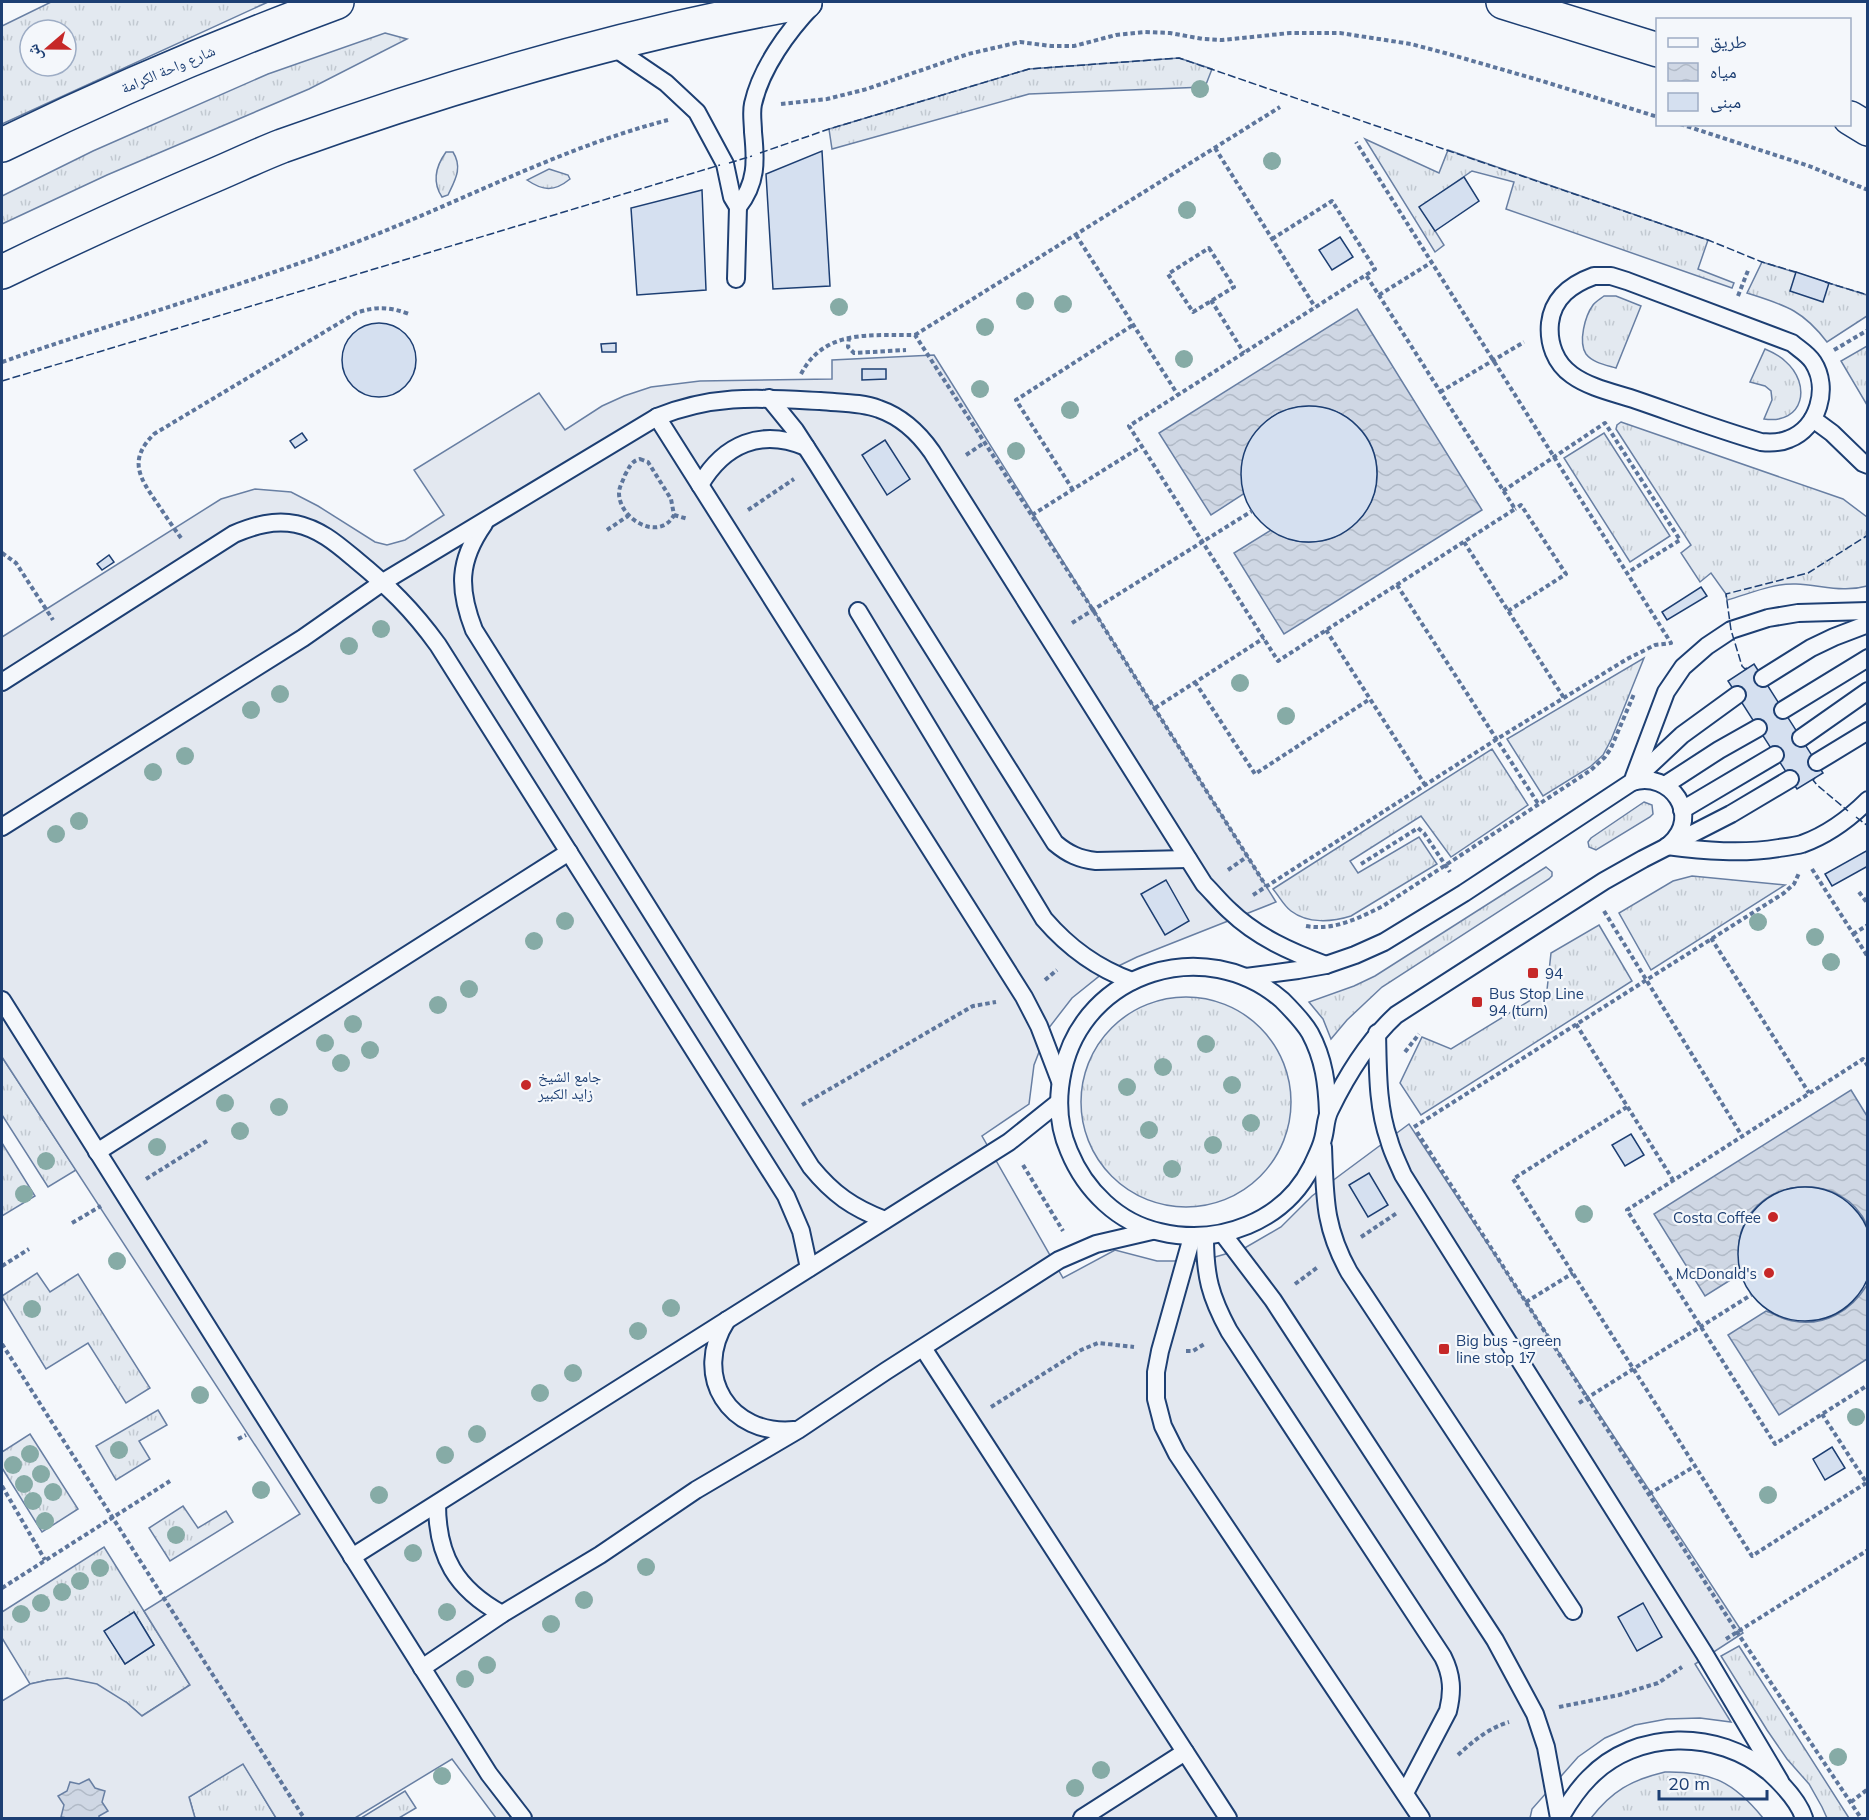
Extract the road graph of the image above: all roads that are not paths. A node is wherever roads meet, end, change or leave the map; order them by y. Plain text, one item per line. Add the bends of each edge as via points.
1 (337, 2) edge
2 (805, 2) edge
3 (816, 2) edge
4 (1503, 2) edge
5 (609, 45) junction
6 (1656, 49) edge
7 (1851, 111) edge
8 (1868, 118) edge
9 (1851, 119) edge
10 (1868, 129) edge
11 (2, 145) edge
12 (738, 207) junction
13 (2, 272) edge
14 (736, 279) dead end
15 (769, 398) junction
16 (657, 417) junction
17 (1813, 419) junction
18 (806, 447) junction
19 (1866, 468) edge
20 (700, 485) junction
21 (488, 518) junction
22 (383, 582) junction
23 (858, 611) dead end
24 (1868, 611) edge
25 (1868, 624) edge
26 (1868, 658) edge
27 (1763, 678) dead end
28 (2, 682) edge
29 (1868, 691) edge
30 (1737, 695) dead end
31 (1784, 710) dead end
32 (1758, 728) dead end
33 (1868, 731) edge
34 (1801, 738) dead end
35 (1775, 755) dead end
36 (1817, 762) dead end
37 (1790, 779) dead end
38 (1632, 782) junction
39 (1665, 785) junction
40 (1868, 800) edge
41 (1682, 810) junction
42 (2, 827) edge
43 (1667, 846) junction
44 (569, 852) junction
45 (1188, 859) junction
46 (1326, 965) junction
47 (1246, 977) junction
48 (1132, 981) junction
49 (2, 1000) edge
50 (1377, 1033) junction
51 (1060, 1081) junction
52 (1059, 1102) junction
53 (1328, 1113) junction
54 (1323, 1141) junction
55 (97, 1152) junction
56 (885, 1220) junction
57 (1152, 1231) junction
58 (1223, 1234) junction
59 (1199, 1237) junction
60 (809, 1268) junction
61 (729, 1317) junction
62 (923, 1348) junction
63 (798, 1430) junction
64 (437, 1504) junction
65 (352, 1557) junction
66 (1574, 1611) dead end
67 (502, 1614) junction
68 (422, 1668) junction
69 (1185, 1752) junction
70 (1780, 1782) junction
71 (1405, 1793) junction
72 (523, 1818) edge
73 (1082, 1818) edge
74 (1228, 1818) edge
75 (1421, 1818) edge
76 (1559, 1818) edge
77 (1804, 1818) edge

1 - 11 main road, شارع واحة الكرامة via 251,33
2 - 5 main road via 739,13
3 - 12 lane via 799,19 762,78 753,104 754,172 748,195
4 - 6 main road
5 - 12 lane via 666,82 698,112 725,164
5 - 13 main road via 441,93 281,147
7 - 8 main road
9 - 10 main road
12 - 14 lane
15 - 16 lane via 699,403
15 - 18 lane
15 - 45 lane via 878,408 921,437
16 - 20 lane
16 - 21 lane
17 - 17 lane via 1821,391 1819,376 1813,363 1792,343 1611,276 1594,276 1579,282 1556,304 1550,326 1553,351 1572,375 1761,442 1791,439
17 - 19 lane
18 - 20 lane via 779,439 752,441 716,462
18 - 45 lane via 1055,843 1082,860
20 - 51 lane via 1024,997
21 - 22 lane
21 - 56 lane via 465,560 466,608 474,630 811,1167 844,1200
22 - 28 lane via 315,530 297,524 264,523 234,534
22 - 42 lane via 303,638
22 - 44 lane via 404,601 438,645
23 - 48 lane via 1044,919 1062,940 1095,964
24 - 38 lane via 1768,618 1731,630 1707,646 1683,667 1666,692
25 - 27 lane via 1811,648
26 - 31 lane
29 - 34 lane
30 - 38 lane via 1682,735
32 - 39 lane
33 - 36 lane
35 - 41 lane
37 - 43 lane
38 - 39 lane via 1649,779
38 - 46 lane via 1384,942
39 - 41 lane via 1673,791
40 - 43 lane via 1828,831 1801,844 1733,852
41 - 43 lane via 1680,831
43 - 50 lane via 1417,1000
44 - 55 lane
44 - 60 lane via 786,1196 801,1231
45 - 46 lane via 1204,884 1259,934
46 - 47 lane
47 - 48 lane via 1200,966 1154,972
47 - 53 lane via 1270,990 1292,1009 1309,1032 1321,1058
48 - 51 lane via 1092,1012 1077,1033
49 - 55 lane
50 - 53 lane via 1359,1056
50 - 70 lane via 1381,1108 1403,1175 1704,1653
51 - 52 lane
52 - 56 lane via 1009,1142
52 - 57 lane via 1065,1144 1085,1181 1115,1211
53 - 54 lane
54 - 58 lane via 1296,1191 1251,1225
54 - 66 lane via 1326,1206 1338,1252
55 - 65 lane
56 - 60 lane
57 - 59 lane
57 - 62 lane via 1095,1244 1059,1260
58 - 59 lane
58 - 76 lane via 1273,1300 1496,1640 1534,1714 1546,1748
59 - 71 lane via 1156,1372 1156,1400 1163,1426 1177,1454
59 - 71 lane via 1209,1287 1229,1331 1449,1669 1452,1683 1448,1711
60 - 61 lane
61 - 63 lane via 719,1332 712,1368 725,1402 740,1417 759,1427
61 - 64 lane
62 - 63 lane
62 - 69 lane
63 - 67 lane
64 - 65 lane
64 - 67 lane via 439,1539 453,1572 466,1590
65 - 68 lane
67 - 68 lane
68 - 72 lane via 489,1774
69 - 73 lane
69 - 74 lane
70 - 76 lane via 1737,1751 1695,1741 1660,1742 1611,1760 1590,1776
70 - 77 lane
71 - 75 lane

